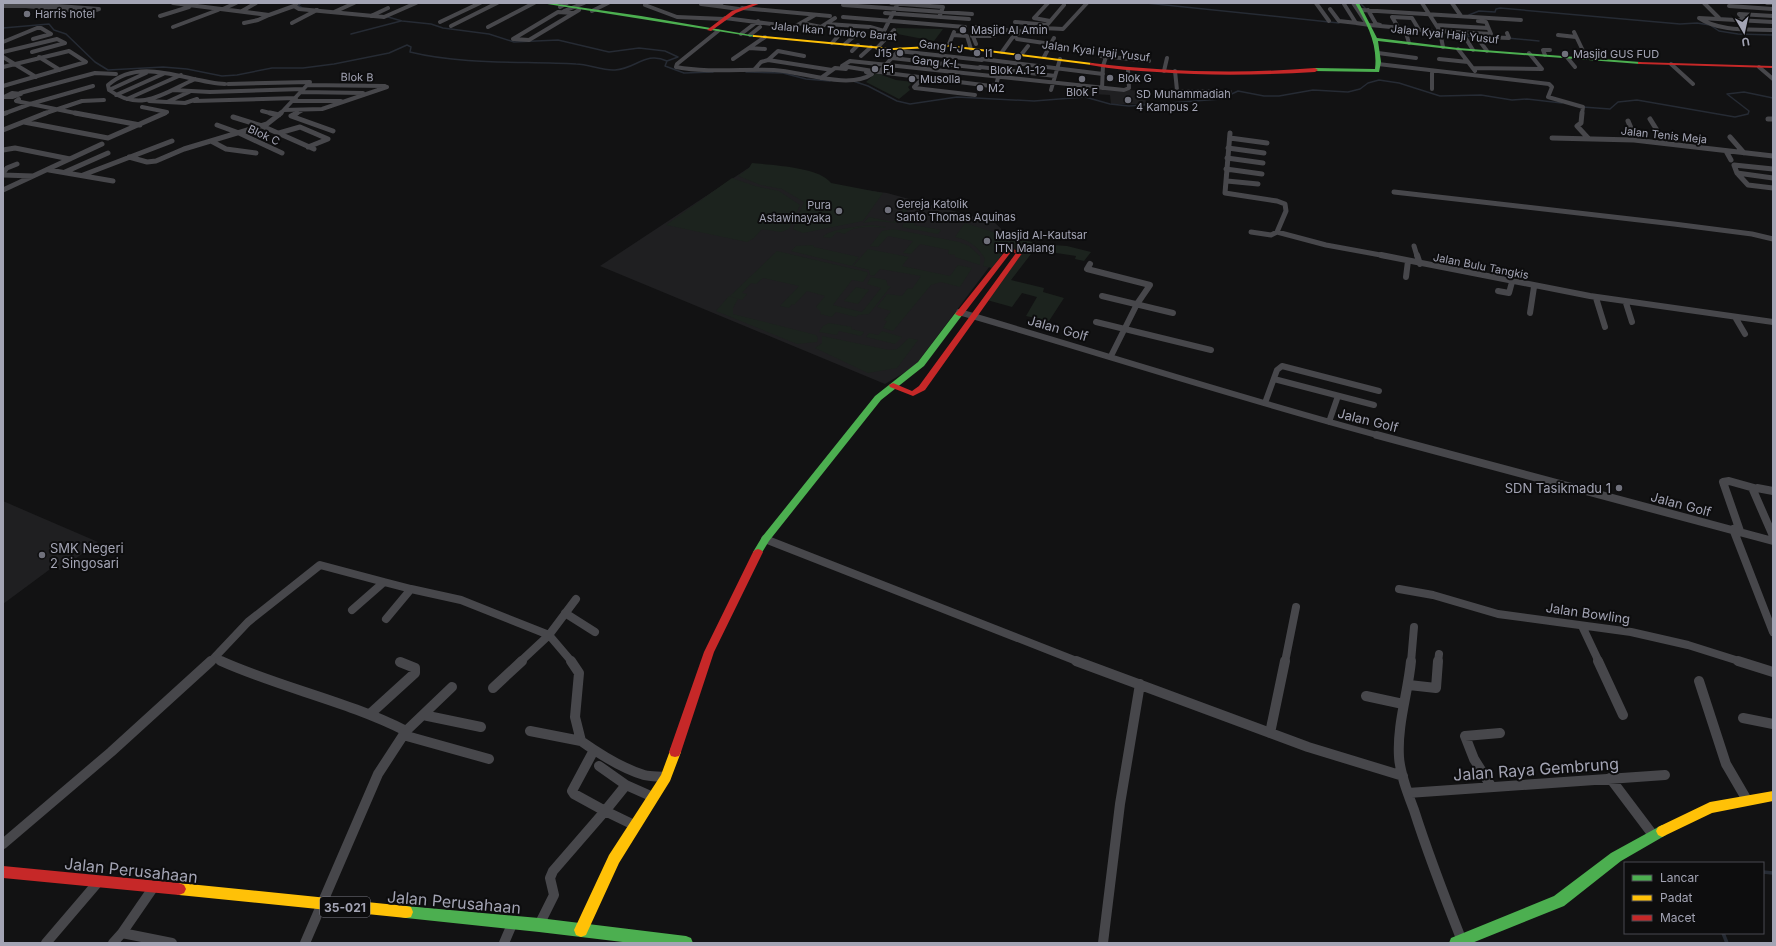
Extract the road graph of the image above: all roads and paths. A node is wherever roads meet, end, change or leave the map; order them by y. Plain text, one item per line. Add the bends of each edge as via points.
1 (173, 3) edge
2 (178, 3) edge
3 (236, 3) edge
4 (256, 3) edge
5 (354, 3) edge
6 (416, 3) edge
7 (480, 3) edge
8 (497, 3) edge
9 (534, 3) edge
10 (544, 3) edge
11 (608, 3) edge
12 (722, 3) edge
13 (759, 3) edge
14 (890, 3) edge
15 (898, 3) edge
16 (1048, 3) edge
17 (1087, 3) edge
18 (1316, 3) edge
19 (1353, 3) edge
20 (1422, 3) edge
21 (1452, 3) edge
22 (1704, 3) edge
23 (1768, 3) edge
24 (1773, 3) edge
25 (700, 4) dead end
26 (843, 4) edge
27 (1344, 4) dead end
28 (6, 5) edge
29 (296, 5) edge
30 (645, 5) dead end
31 (64, 6) junction
32 (192, 6) junction
33 (717, 6) junction
34 (1064, 6) dead end
35 (1729, 6) dead end
36 (388, 8) dead end
37 (570, 8) edge
38 (742, 8) junction
39 (894, 8) junction
40 (1773, 8) edge
41 (54, 9) junction
42 (221, 9) junction
43 (1330, 9) dead end
44 (1364, 9) edge
45 (317, 10) junction
46 (242, 11) junction
47 (336, 11) junction
48 (592, 11) junction
49 (942, 12) junction
50 (701, 13) dead end
51 (892, 13) junction
52 (1477, 13) dead end
53 (1498, 13) dead end
54 (271, 14) junction
55 (972, 14) dead end
56 (1517, 14) dead end
57 (373, 15) junction
58 (815, 15) junction
59 (1430, 15) junction
60 (1460, 15) junction
61 (160, 16) dead end
62 (830, 16) junction
63 (1773, 16) edge
64 (696, 17) junction
65 (843, 17) junction
66 (939, 17) junction
67 (1479, 17) junction
68 (724, 18) junction
69 (835, 18) junction
70 (1719, 18) junction
71 (968, 19) dead end
72 (1501, 19) junction
73 (1731, 19) junction
74 (889, 20) junction
75 (1745, 20) junction
76 (758, 21) junction
77 (1050, 21) junction
78 (1329, 21) dead end
79 (244, 22) dead end
80 (440, 22) dead end
81 (1015, 22) dead end
82 (1773, 22) edge
83 (292, 23) dead end
84 (1357, 23) junction
85 (802, 24) junction
86 (828, 24) junction
87 (1369, 25) junction
88 (1436, 25) junction
89 (451, 26) dead end
90 (956, 26) junction
91 (173, 27) dead end
92 (488, 27) dead end
93 (760, 27) dead end
94 (965, 27) dead end
95 (1045, 27) junction
96 (1398, 27) junction
97 (1488, 28) junction
98 (1740, 28) junction
99 (1413, 29) junction
100 (713, 30) junction
101 (894, 30) dead end
102 (1773, 30) edge
103 (842, 32) dead end
104 (859, 32) dead end
105 (1020, 32) junction
106 (1440, 32) junction
107 (1574, 32) dead end
108 (1507, 33) dead end
109 (745, 34) junction
110 (953, 35) junction
111 (1463, 35) junction
112 (1558, 35) dead end
113 (972, 36) junction
114 (994, 36) dead end
115 (765, 37) junction
116 (1477, 37) junction
117 (1576, 37) junction
118 (1054, 38) dead end
119 (1017, 39) dead end
120 (1376, 39) junction
121 (3, 42) edge
122 (832, 43) junction
123 (1409, 43) junction
124 (845, 44) junction
125 (948, 44) dead end
126 (1051, 44) junction
127 (1028, 46) dead end
128 (874, 47) junction
129 (931, 47) junction
130 (1443, 47) junction
131 (21, 48) junction
132 (748, 48) junction
133 (765, 49) dead end
134 (1458, 49) junction
135 (899, 50) junction
136 (1473, 50) junction
137 (1487, 51) junction
138 (3, 52) edge
139 (32, 52) junction
140 (1002, 52) junction
141 (978, 53) junction
142 (1378, 53) junction
143 (1529, 53) junction
144 (925, 54) junction
145 (1021, 55) junction
146 (804, 56) dead end
147 (861, 56) dead end
148 (1566, 56) junction
149 (3, 57) edge
150 (1044, 57) junction
151 (1106, 57) junction
152 (1586, 57) junction
153 (40, 58) junction
154 (892, 58) junction
155 (1167, 58) dead end
156 (1416, 58) dead end
157 (732, 59) dead end
158 (1439, 59) dead end
159 (768, 60) junction
160 (1149, 61) dead end
161 (1468, 62) junction
162 (1058, 63) junction
163 (15, 64) junction
164 (704, 64) dead end
165 (1378, 64) junction
166 (1672, 64) junction
167 (884, 65) junction
168 (3, 67) edge
169 (980, 67) junction
170 (1575, 67) dead end
171 (1759, 67) junction
172 (1773, 67) edge
173 (756, 68) junction
174 (1473, 68) junction
175 (1101, 69) junction
176 (1128, 69) junction
177 (60, 70) junction
178 (832, 70) junction
179 (1076, 70) junction
180 (696, 71) junction
181 (1164, 71) junction
182 (1175, 71) junction
183 (166, 72) junction
184 (880, 72) junction
185 (1432, 72) junction
186 (116, 74) dead end
187 (181, 75) junction
188 (1055, 76) junction
189 (36, 77) junction
190 (985, 77) junction
191 (1477, 77) junction
192 (821, 78) junction
193 (923, 78) junction
194 (998, 78) junction
195 (195, 79) junction
196 (1773, 79) edge
197 (1532, 82) junction
198 (228, 84) junction
199 (1053, 84) junction
200 (1693, 84) dead end
201 (307, 85) junction
202 (1074, 85) junction
203 (3, 86) edge
204 (93, 86) dead end
205 (1102, 88) junction
206 (1432, 89) dead end
207 (1532, 89) dead end
208 (171, 90) junction
209 (1051, 90) dead end
210 (191, 91) junction
211 (302, 91) junction
212 (210, 92) junction
213 (1230, 92) dead end
214 (20, 93) junction
215 (369, 93) junction
216 (9, 94) junction
217 (116, 95) junction
218 (975, 96) dead end
219 (4, 97) edge
220 (13, 97) junction
221 (127, 99) junction
222 (294, 99) junction
223 (104, 100) dead end
224 (148, 101) junction
225 (194, 101) junction
226 (346, 101) junction
227 (167, 102) junction
228 (29, 103) junction
229 (142, 107) dead end
230 (58, 109) junction
231 (284, 110) junction
232 (303, 110) junction
233 (262, 112) dead end
234 (3, 114) edge
235 (279, 115) junction
236 (233, 117) dead end
237 (1650, 119) dead end
238 (1628, 120) dead end
239 (24, 122) junction
240 (140, 125) junction
241 (217, 125) dead end
242 (262, 126) junction
243 (3, 130) edge
244 (334, 131) dead end
245 (239, 133) junction
246 (279, 134) junction
247 (1256, 135) dead end
248 (1730, 137) dead end
249 (1552, 138) dead end
250 (1588, 138) junction
251 (1636, 140) junction
252 (172, 141) dead end
253 (211, 141) junction
254 (1254, 141) junction
255 (1267, 143) dead end
256 (1665, 143) junction
257 (102, 144) dead end
258 (308, 147) junction
259 (1228, 148) junction
260 (314, 149) dead end
261 (3, 150) edge
262 (1726, 151) junction
263 (108, 153) dead end
264 (256, 153) dead end
265 (282, 153) dead end
266 (1264, 153) dead end
267 (1744, 153) junction
268 (1773, 156) edge
269 (129, 157) junction
270 (1227, 158) junction
271 (71, 160) junction
272 (1731, 160) dead end
273 (1263, 163) dead end
274 (17, 164) dead end
275 (1226, 169) junction
276 (1773, 169) edge
277 (49, 170) junction
278 (65, 172) junction
279 (1737, 173) junction
280 (3, 174) edge
281 (1262, 174) dead end
282 (83, 175) junction
283 (36, 176) junction
284 (1773, 178) edge
285 (113, 181) dead end
286 (1226, 181) junction
287 (1258, 184) dead end
288 (1773, 188) edge
289 (3, 190) edge
290 (1394, 192) dead end
291 (1226, 193) junction
292 (1260, 196) dead end
293 (1251, 232) dead end
294 (1276, 232) junction
295 (1773, 239) edge
296 (1414, 246) dead end
297 (1408, 261) junction
298 (1090, 264) dead end
299 (1420, 264) junction
300 (1406, 277) dead end
301 (1512, 282) junction
302 (1534, 287) junction
303 (1498, 291) dead end
304 (1102, 296) dead end
305 (1596, 298) junction
306 (1626, 303) junction
307 (1137, 304) junction
308 (960, 312) junction
309 (1173, 313) dead end
310 (1530, 313) dead end
311 (973, 316) junction
312 (1735, 317) junction
313 (1096, 322) dead end
314 (1632, 322) dead end
315 (1773, 322) edge
316 (1605, 327) dead end
317 (1124, 329) junction
318 (1745, 334) dead end
319 (1211, 350) dead end
320 (1110, 356) junction
321 (1274, 378) junction
322 (892, 385) junction
323 (1379, 391) dead end
324 (1338, 396) junction
325 (1266, 402) junction
326 (1374, 405) dead end
327 (1329, 422) junction
328 (1754, 488) junction
329 (1773, 491) edge
330 (1737, 530) junction
331 (1773, 536) edge
332 (766, 539) junction
333 (1773, 540) edge
334 (384, 582) junction
335 (411, 589) junction
336 (1399, 589) dead end
337 (576, 600) dead end
338 (1296, 606) dead end
339 (352, 610) dead end
340 (1769, 612) edge
341 (565, 613) junction
342 (386, 619) dead end
343 (1582, 626) junction
344 (1414, 627) dead end
345 (595, 632) dead end
346 (1773, 632) edge
347 (549, 635) junction
348 (1439, 654) dead end
349 (214, 658) junction
350 (400, 662) dead end
351 (1773, 672) edge
352 (1699, 681) dead end
353 (1140, 684) junction
354 (1409, 684) junction
355 (452, 687) dead end
356 (493, 688) dead end
357 (1366, 696) dead end
358 (1403, 704) junction
359 (370, 714) junction
360 (423, 715) junction
361 (1623, 715) dead end
362 (1743, 718) dead end
363 (1773, 724) edge
364 (481, 728) dead end
365 (530, 731) dead end
366 (405, 733) junction
367 (1500, 733) dead end
368 (1270, 734) junction
369 (581, 741) junction
370 (594, 750) junction
371 (489, 758) dead end
372 (599, 766) dead end
373 (1665, 775) dead end
374 (1403, 776) junction
375 (666, 777) junction
376 (1610, 778) junction
377 (626, 785) junction
378 (1490, 786) junction
379 (1408, 793) junction
380 (1773, 796) edge
381 (653, 797) junction
382 (1747, 800) junction
383 (605, 811) junction
384 (634, 825) junction
385 (1653, 834) junction
386 (3, 844) edge
387 (3, 872) edge
388 (99, 882) junction
389 (153, 888) junction
390 (322, 905) junction
391 (513, 922) junction
392 (539, 925) junction
393 (581, 930) junction
394 (122, 933) junction
395 (1459, 942) edge
396 (46, 943) edge
397 (113, 943) edge
398 (172, 943) edge
399 (305, 943) edge
400 (504, 943) edge
401 (686, 943) edge
402 (1103, 943) edge

1 - 2 street
2 - 32 street
3 - 42 street
4 - 46 street
5 - 47 street
6 - 57 street via 387,16
7 - 80 street
8 - 89 street
9 - 92 street
10 - 37 street, Jalan Ikan Tombro Barat
11 - 48 street
12 - 33 street
13 - 38 street
14 - 15 street
15 - 39 street
15 - 49 street via 942,6
16 - 77 street via 1034,18
17 - 95 street via 1063,29
18 - 78 street
19 - 87 street
20 - 59 street
21 - 60 street
22 - 70 street
23 - 24 street
23 - 40 street
25 - 33 street
26 - 39 street
26 - 51 street via 841,9
27 - 84 street
28 - 31 street
28 - 41 street
29 - 45 street via 299,8
29 - 54 street
30 - 64 street via 674,16
31 - 41 street
31 - 41 street via 99,9 92,12
32 - 42 street
32 - 61 street
33 - 38 street
34 - 77 street
35 - 40 street
36 - 57 street
37 - 37 street via 529,40 513,39 558,12
37 - 48 street, Jalan Ikan Tombro Barat
38 - 58 street
38 - 68 street
39 - 49 street
39 - 51 street
42 - 46 street
42 - 91 street
43 - 84 street via 1339,21
44 - 59 street
44 - 87 street
44 - 96 street via 1376,24
45 - 47 street
45 - 83 street
46 - 54 street
47 - 57 street
48 - 100 street, Jalan Ikan Tombro Barat
49 - 55 street
49 - 66 street
50 - 64 street
51 - 66 street
51 - 74 street
52 - 67 street
53 - 72 street
54 - 79 street via 258,20
56 - 72 street via 1521,20
58 - 62 street
58 - 85 street
59 - 60 street
59 - 88 street
59 - 97 street via 1485,22
60 - 67 street
62 - 65 street via 839,14
62 - 69 street
63 - 75 street via 1739,14
64 - 68 street
65 - 69 street
65 - 74 street
66 - 71 street
67 - 72 street
68 - 76 street
68 - 100 street
69 - 86 street
70 - 73 street
70 - 98 street via 1699,18 1704,23
73 - 75 street
73 - 98 street
74 - 86 street via 886,28
74 - 90 street
75 - 82 street
76 - 85 street via 793,27
76 - 109 street
77 - 95 street
81 - 95 street
84 - 87 street
85 - 86 street via 821,28
87 - 99 street
87 - 120 street
88 - 97 street
88 - 97 street via 1441,32 1490,34
90 - 94 street
90 - 110 street
93 - 109 street
95 - 105 street via 1037,33
96 - 96 street via 1393,17 1412,18 1418,28
98 - 102 street
99 - 106 street
99 - 123 street via 1406,33
100 - 109 street, Jalan Ikan Tombro Barat
100 - 180 street via 675,66 681,70
101 - 128 street
103 - 122 street
104 - 124 street
105 - 113 street via 977,27 974,28
105 - 140 street
106 - 111 street
106 - 130 street
107 - 117 street
108 - 116 street via 1509,38
109 - 115 street, Jalan Ikan Tombro Barat
110 - 125 street
110 - 141 street via 968,36
111 - 116 street
111 - 136 street
112 - 117 street
113 - 114 street
113 - 141 street
115 - 122 street, Jalan Ikan Tombro Barat
115 - 132 street
116 - 137 street
117 - 152 street
118 - 126 street
119 - 126 street
120 - 123 street, Jalan Kyai Haji Yusuf
120 - 142 street, Jalan Kyai Haji Yusuf
121 - 131 street via 35,29 41,28 48,32 18,45
122 - 124 street, Jalan Ikan Tombro Barat
123 - 130 street, Jalan Kyai Haji Yusuf
124 - 128 street, Jalan Ikan Tombro Barat via 855,48
126 - 150 street
127 - 145 street
128 - 135 street, Jalan Ikan Tombro Barat
128 - 147 street
129 - 135 street, Jalan Ikan Tombro Barat
129 - 141 street, Jalan Ikan Tombro Barat via 948,46
129 - 144 street
130 - 134 street, Jalan Kyai Haji Yusuf
131 - 138 street
131 - 139 street
131 - 139 street via 58,39 65,43
132 - 133 street
132 - 157 street
134 - 136 street, Jalan Kyai Haji Yusuf
134 - 161 street
135 - 144 street, Gang I-J
135 - 154 street
136 - 137 street, Jalan Kyai Haji Yusuf
137 - 143 street, Jalan Kyai Haji Yusuf
139 - 153 street
140 - 141 street, Jalan Kyai Haji Yusuf
140 - 145 street, Jalan Kyai Haji Yusuf
141 - 144 street, Gang I-J
141 - 162 street, Gang I-J
141 - 169 street
142 - 156 street
142 - 165 street, Jalan Kyai Haji Yusuf
143 - 148 street, Jalan Kyai Haji Yusuf via 1547,52
143 - 174 street via 1541,69
145 - 150 street, Jalan Kyai Haji Yusuf
146 - 159 street via 778,52
148 - 152 street, Jalan Kyai Haji Yusuf
148 - 170 street
149 - 163 street
150 - 162 street, Jalan Kyai Haji Yusuf
151 - 160 street
151 - 175 street
151 - 175 street via 1101,54
152 - 166 street, Jalan Kyai Haji Yusuf
153 - 163 street
153 - 177 street
153 - 177 street via 70,51 86,62
154 - 167 street
154 - 169 street
155 - 181 street
158 - 161 street
159 - 173 street via 761,62
159 - 178 street
161 - 174 street
162 - 175 street, Jalan Kyai Haji Yusuf
162 - 179 street, Gang I-J
162 - 188 street
163 - 168 street
163 - 189 street
164 - 180 street
165 - 182 street, Jalan Kyai Haji Yusuf via 1378,70 1374,71 1323,69 1257,74
165 - 185 street
166 - 171 street, Jalan Kyai Haji Yusuf
166 - 200 street
167 - 184 street
167 - 184 street, Gang K-L via 849,62 842,66
167 - 190 street, Gang K-L
169 - 188 street
169 - 190 street
171 - 172 street, Jalan Kyai Haji Yusuf
171 - 196 street
173 - 180 street
173 - 192 street
174 - 191 street
175 - 176 street, Jalan Kyai Haji Yusuf
175 - 179 street, Gang I-J
175 - 205 street
176 - 181 street, Jalan Kyai Haji Yusuf
176 - 205 street, Gang K-L via 1128,90
177 - 189 street
178 - 192 street
178 - 192 street via 840,68 872,74 864,80
179 - 202 street
181 - 182 street, Jalan Kyai Haji Yusuf
182 - 213 street via 1180,91
183 - 187 street
183 - 217 street
183 - 217 street, Blok B via 150,72 109,90
184 - 193 street
185 - 191 street
185 - 206 street
186 - 214 street via 95,73
187 - 195 street
187 - 221 street
188 - 199 street
189 - 203 street
190 - 194 street, Gang K-L
191 - 197 street
193 - 194 street via 992,86 996,85
193 - 218 street via 915,88
194 - 199 street, Gang K-L
195 - 198 street
195 - 208 street
197 - 207 street
197 - 250 street via 1551,85 1548,98 1583,108 1581,123 1578,126
198 - 201 street via 310,81
198 - 212 street
199 - 202 street, Gang K-L
199 - 209 street
201 - 211 street
201 - 215 street, Blok B via 386,86
202 - 205 street, Gang K-L
203 - 216 street
204 - 228 street
208 - 210 street, Blok B
208 - 224 street
210 - 212 street, Blok B
210 - 227 street
211 - 212 street, Blok B
211 - 215 street, Blok B
211 - 222 street
212 - 225 street
214 - 216 street
214 - 220 street
215 - 226 street, Blok B
216 - 219 street
217 - 221 street, Blok B
219 - 220 street
220 - 228 street via 19,99 16,101
221 - 224 street, Blok B via 137,102
222 - 225 street, Blok B
222 - 226 street, Blok B
222 - 231 street
223 - 230 street via 94,99
224 - 227 street, Blok B
225 - 227 street, Blok B
226 - 232 street, Blok B via 322,109
228 - 230 street
228 - 234 street
229 - 240 street via 167,112
230 - 239 street
230 - 240 street
231 - 232 street, Blok B
231 - 235 street
232 - 244 street via 291,116
233 - 235 street
235 - 242 street
236 - 242 street, Blok C
237 - 256 street
238 - 251 street
239 - 240 street via 107,138
239 - 243 street
241 - 245 street, Blok C
242 - 245 street
242 - 246 street, Blok C
245 - 253 street
245 - 265 street, Blok C
246 - 258 street, Blok C
246 - 258 street via 300,127 328,139
247 - 254 street
248 - 267 street
249 - 250 street, Jalan Tenis Meja
250 - 251 street, Jalan Tenis Meja
251 - 256 street, Jalan Tenis Meja
252 - 269 street
253 - 264 street via 226,149
253 - 269 street via 155,162
254 - 255 street
254 - 259 street via 1230,136
256 - 262 street, Jalan Tenis Meja
257 - 271 street
258 - 260 street, Blok C
259 - 266 street
259 - 270 street
261 - 271 street via 15,148
262 - 267 street, Jalan Tenis Meja
262 - 272 street
263 - 278 street
267 - 268 street, Jalan Tenis Meja
269 - 282 street
270 - 273 street
270 - 275 street
271 - 277 street
274 - 280 street via 7,168
275 - 281 street
275 - 286 street
276 - 279 street via 1734,165
277 - 278 street
277 - 283 street
278 - 282 street
279 - 284 street
279 - 288 street via 1748,185
280 - 283 street
282 - 285 street
283 - 289 street
286 - 287 street
286 - 291 street
290 - 295 street via 1688,226
291 - 292 street
291 - 294 street via 1285,204 1286,211
293 - 294 street, Jalan Bulu Tangkis via 1271,235
294 - 297 street, Jalan Bulu Tangkis via 1342,249
296 - 299 street
297 - 299 street, Jalan Bulu Tangkis
297 - 300 street
298 - 307 street via 1086,269 1149,284 1150,288
299 - 301 street, Jalan Bulu Tangkis
301 - 302 street, Jalan Bulu Tangkis
301 - 303 street via 1509,293
302 - 305 street, Jalan Bulu Tangkis
302 - 310 street
304 - 307 street
305 - 306 street, Jalan Bulu Tangkis
305 - 316 street
306 - 312 street, Jalan Bulu Tangkis
306 - 314 street
307 - 309 street
307 - 317 street
308 - 311 street, Jalan Golf
308 - 311 street via 1009,250 1020,252
308 - 322 street via 921,364
311 - 320 street, Jalan Golf
311 - 322 street via 919,391 912,394
312 - 315 street, Jalan Bulu Tangkis
312 - 318 street
313 - 317 street
317 - 319 street
317 - 320 street
320 - 325 street, Jalan Golf
321 - 323 street via 1282,366
321 - 324 street
321 - 325 street
322 - 332 street via 878,398
324 - 326 street
324 - 327 street
325 - 327 street, Jalan Golf
327 - 330 street, Jalan Golf
328 - 329 street
328 - 330 street via 1729,481 1723,482
328 - 331 street via 1757,502
330 - 333 street, Jalan Golf
330 - 340 street
332 - 353 street via 1014,638
332 - 375 street via 710,652
334 - 335 street
334 - 339 street
334 - 349 street via 320,565 248,622
335 - 342 street
335 - 347 street via 461,600
336 - 343 street, Jalan Bowling via 1433,594 1498,614
337 - 341 street
338 - 368 street
340 - 346 street
341 - 345 street
341 - 347 street
343 - 351 street, Jalan Bowling via 1665,639
343 - 361 street
344 - 354 street
347 - 356 street
347 - 369 street via 579,673 575,717
348 - 354 street via 1436,688
349 - 359 street via 255,676
349 - 386 street via 111,752
350 - 359 street via 415,668 415,673
352 - 382 street via 1724,759 1735,783
353 - 368 street
353 - 402 street via 1120,804
354 - 358 street
355 - 360 street
357 - 358 street
358 - 374 street via 1399,745
359 - 366 street via 390,722
360 - 364 street
360 - 366 street
362 - 363 street
365 - 369 street
366 - 371 street
366 - 390 street via 378,774
367 - 378 street via 1465,736 1474,759
368 - 374 street
369 - 370 street
370 - 375 street via 640,774
370 - 383 street via 572,791
372 - 377 street
373 - 376 street, Jalan Raya Gembrung
374 - 379 street
375 - 381 street
376 - 378 street, Jalan Raya Gembrung
376 - 385 street
377 - 381 street
377 - 383 street
378 - 379 street, Jalan Raya Gembrung via 1456,791
379 - 395 street
380 - 382 street
381 - 384 street
382 - 385 street via 1710,808
383 - 384 street
383 - 392 street via 553,871 550,878 554,895
384 - 393 street via 614,859
385 - 395 street via 1616,857 1559,901
387 - 388 street, Jalan Perusahaan / 35-021
388 - 389 street, Jalan Perusahaan / 35-021
388 - 396 street
389 - 390 street, Jalan Perusahaan / 35-021
389 - 394 street
390 - 391 street, Jalan Perusahaan / 35-021
390 - 399 street
391 - 392 street, Jalan Perusahaan / 35-021
391 - 400 street
392 - 393 street, Jalan Perusahaan / 35-021
393 - 401 street, Jalan Perusahaan / 35-021
394 - 397 street
394 - 398 street

